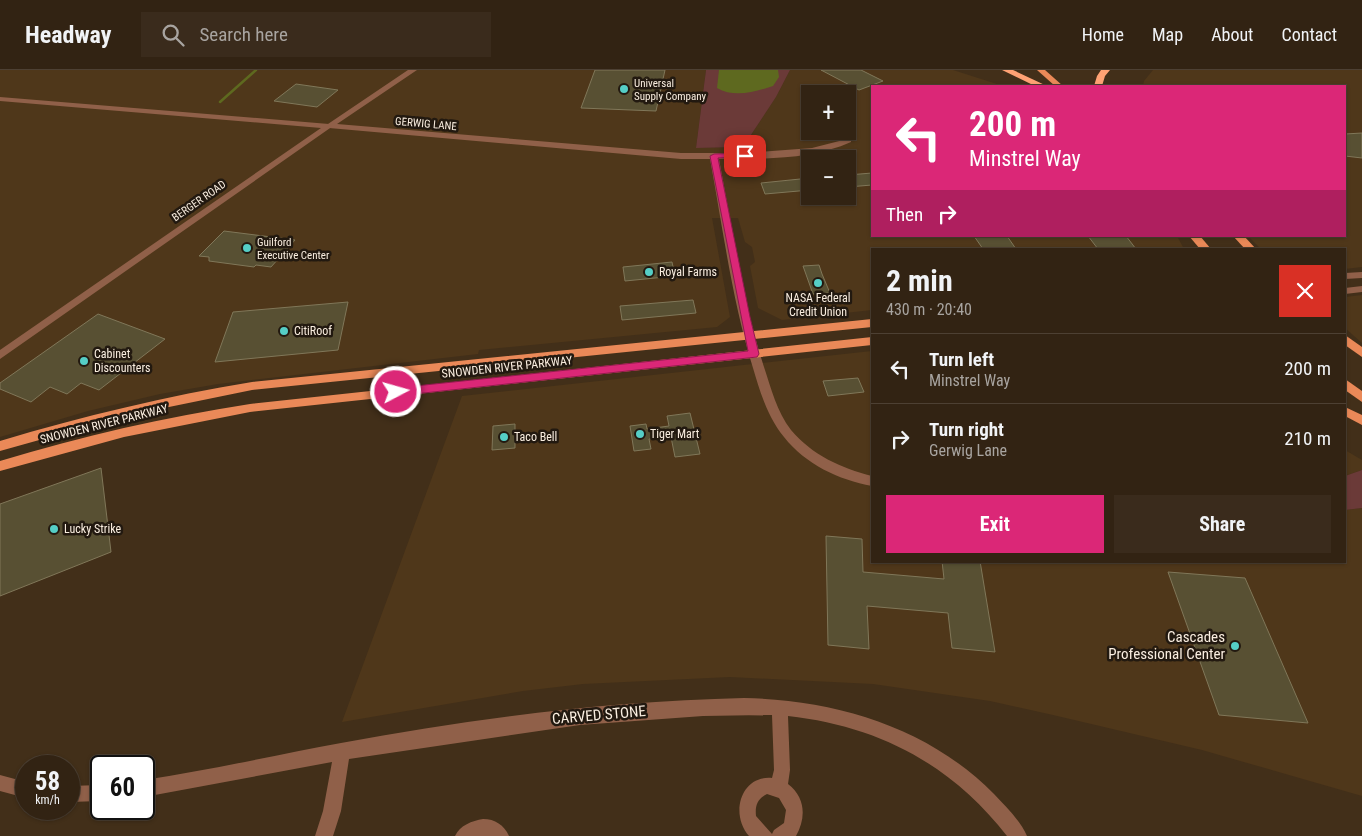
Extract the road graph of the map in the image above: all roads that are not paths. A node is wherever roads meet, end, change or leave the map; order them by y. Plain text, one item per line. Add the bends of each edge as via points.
1 (413, 70) edge
2 (1006, 70) edge
3 (1041, 70) edge
4 (1106, 70) edge
5 (1040, 85) edge
6 (1058, 85) edge
7 (1098, 85) edge
8 (0, 99) edge
9 (329, 126) junction
10 (848, 140) dead end
11 (714, 156) junction
12 (1195, 237) edge
13 (1239, 237) edge
14 (1205, 248) edge
15 (1250, 248) edge
16 (1362, 275) edge
17 (1346, 276) edge
18 (1362, 290) edge
19 (1346, 291) edge
20 (871, 323) edge
21 (748, 336) junction
22 (1346, 340) edge
23 (871, 341) edge
24 (1362, 353) edge
25 (0, 354) edge
26 (754, 354) junction
27 (1346, 384) edge
28 (1362, 398) edge
29 (1346, 412) edge
30 (1362, 420) edge
31 (0, 446) edge
32 (0, 466) edge
33 (871, 481) edge
34 (780, 707) junction
35 (342, 751) junction
36 (0, 783) edge
37 (15, 787) edge
38 (155, 787) edge
39 (779, 788) junction
40 (324, 836) edge
41 (464, 836) edge
42 (500, 836) edge
43 (764, 836) edge
44 (780, 836) edge
45 (1018, 836) edge

1 - 9 street, BERGER ROAD
2 - 5 highway
3 - 6 main road
4 - 7 highway
8 - 9 street, GERWIG LANE
9 - 11 street, GERWIG LANE via 662,155
9 - 25 street, BERGER ROAD
10 - 11 street, GERWIG LANE via 812,151
11 - 21 street
12 - 14 main road
13 - 15 main road
16 - 17 street
18 - 19 street
20 - 21 main road, SNOWDEN RIVER PARKWAY
21 - 26 street
21 - 31 main road, SNOWDEN RIVER PARKWAY via 252,386 150,404
22 - 24 main road
23 - 26 main road, SNOWDEN RIVER PARKWAY
26 - 32 main road, SNOWDEN RIVER PARKWAY via 250,408 121,432
26 - 33 street via 773,409 796,442 843,473
27 - 28 main road
29 - 30 main road
34 - 35 street, CARVED STONE via 706,707 572,717
34 - 39 street via 782,770
34 - 45 street, CARVED STONE via 864,723 931,753 989,802
35 - 38 street, CARVED STONE
35 - 40 street via 332,811
36 - 37 street
39 - 43 street via 761,787 748,802 750,823
39 - 44 street via 789,795 795,815 793,825
41 - 42 street via 472,830 489,827

